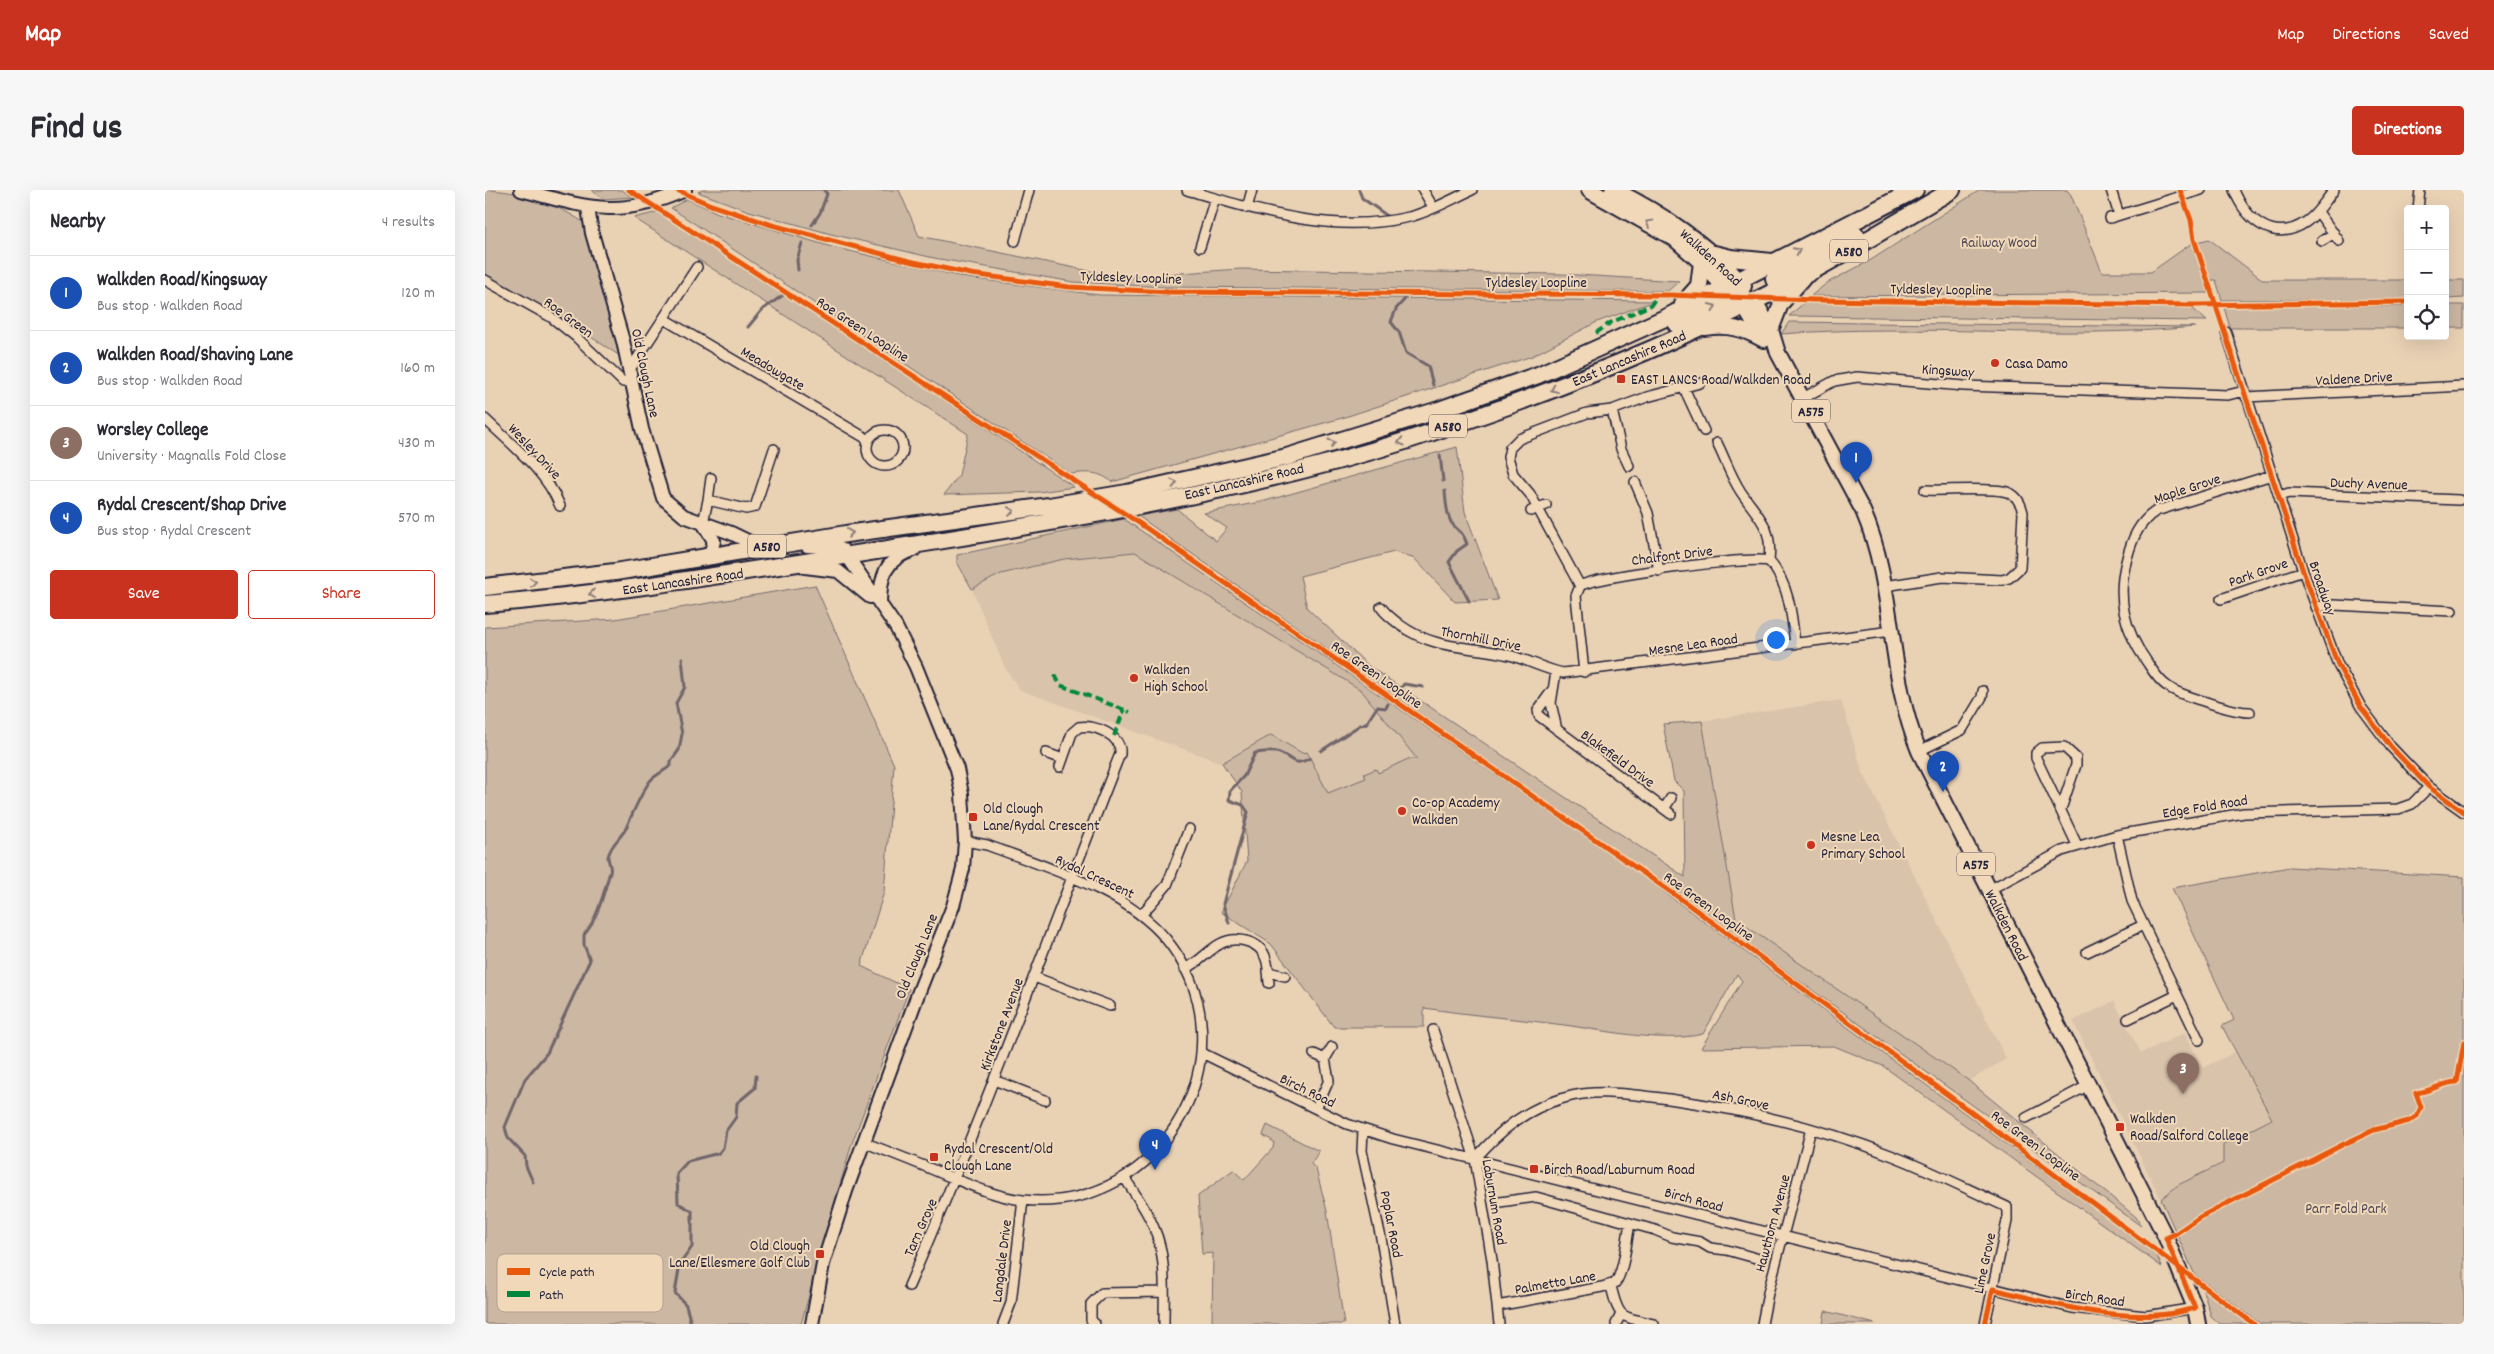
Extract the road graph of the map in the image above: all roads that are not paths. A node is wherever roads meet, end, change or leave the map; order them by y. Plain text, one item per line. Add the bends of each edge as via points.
1 (521, 190) edge
2 (685, 190) edge
3 (1029, 190) edge
4 (1187, 190) edge
5 (1253, 190) edge
6 (1423, 190) edge
7 (1472, 190) edge
8 (1590, 190) edge
9 (1613, 190) edge
10 (1915, 190) edge
11 (1942, 190) edge
12 (1952, 190) edge
13 (2111, 190) edge
14 (2201, 190) edge
15 (2234, 190) edge
16 (2334, 190) edge
17 (2420, 190) edge
18 (1215, 198) junction
19 (2418, 205) edge
20 (588, 208) junction
21 (1247, 208) junction
22 (1433, 208) junction
23 (2318, 212) junction
24 (2119, 215) junction
25 (2110, 218) dead end
26 (1015, 241) dead end
27 (2322, 241) dead end
28 (1200, 247) dead end
29 (1706, 257) junction
30 (1775, 262) junction
31 (697, 267) dead end
32 (1807, 275) junction
33 (485, 280) edge
34 (1741, 294) junction
35 (1665, 318) junction
36 (664, 319) junction
37 (1696, 329) junction
38 (2226, 332) dead end
39 (1767, 335) junction
40 (630, 376) junction
41 (1700, 383) dead end
42 (2464, 386) edge
43 (1684, 388) junction
44 (2245, 394) junction
45 (1803, 398) junction
46 (1439, 410) junction
47 (1612, 410) junction
48 (485, 419) edge
49 (1705, 431) dead end
50 (869, 440) junction
51 (1717, 443) dead end
52 (774, 448) dead end
53 (1629, 466) dead end
54 (2272, 475) junction
55 (711, 478) dead end
56 (1635, 482) dead end
57 (1925, 490) dead end
58 (2279, 496) junction
59 (708, 500) junction
60 (2459, 500) dead end
61 (560, 506) dead end
62 (703, 523) junction
63 (957, 538) junction
64 (759, 548) junction
65 (848, 556) junction
66 (705, 557) junction
67 (1769, 560) junction
68 (772, 568) junction
69 (1659, 571) junction
70 (2303, 571) junction
71 (1580, 586) junction
72 (1885, 586) junction
73 (485, 587) edge
74 (2221, 599) dead end
75 (485, 604) edge
76 (880, 604) junction
77 (1381, 607) dead end
78 (2316, 607) junction
79 (2452, 611) dead end
80 (1892, 631) junction
81 (1795, 644) junction
82 (1556, 672) junction
83 (1584, 672) junction
84 (1553, 689) junction
85 (1983, 691) dead end
86 (2250, 712) dead end
87 (1557, 730) junction
88 (1919, 751) junction
89 (1046, 753) dead end
90 (2429, 787) junction
91 (1671, 798) dead end
92 (2061, 809) junction
93 (2464, 812) edge
94 (1189, 829) dead end
95 (2117, 835) junction
96 (965, 841) junction
97 (2077, 845) junction
98 (1073, 879) junction
99 (1989, 890) junction
100 (1142, 914) junction
101 (2143, 925) junction
102 (2087, 952) dead end
103 (1185, 969) junction
104 (1268, 972) junction
105 (1285, 976) dead end
106 (1034, 977) junction
107 (1269, 983) dead end
108 (2177, 995) junction
109 (1110, 1006) dead end
110 (2128, 1019) dead end
111 (1433, 1030) dead end
112 (2199, 1040) dead end
113 (1332, 1047) dead end
114 (1201, 1053) junction
115 (1313, 1054) dead end
116 (1325, 1059) junction
117 (994, 1080) junction
118 (2089, 1085) junction
119 (1045, 1100) dead end
120 (1316, 1109) junction
121 (2026, 1118) dead end
122 (1363, 1130) junction
123 (1811, 1130) junction
124 (863, 1142) junction
125 (1475, 1159) junction
126 (1125, 1177) junction
127 (955, 1179) junction
128 (1023, 1200) junction
129 (1500, 1202) dead end
130 (2007, 1207) joint
131 (1630, 1223) junction
132 (1782, 1237) junction
133 (1763, 1260) dead end
134 (909, 1286) dead end
135 (1611, 1286) junction
136 (1993, 1289) junction
137 (1164, 1292) junction
138 (1497, 1306) junction
139 (1621, 1314) junction
140 (2199, 1319) edge
141 (812, 1324) edge
142 (1003, 1324) edge
143 (1095, 1324) edge
144 (1164, 1324) edge
145 (1395, 1324) edge
146 (1499, 1324) edge
147 (1616, 1324) edge
148 (1654, 1324) edge
149 (1762, 1324) edge
150 (1985, 1324) edge

1 - 20 street
2 - 20 street via 658,201 627,208
3 - 26 street
4 - 18 street
5 - 21 street
6 - 22 street
7 - 22 street
29 -> 8 highway, Walkden Road / A575
9 - 29 highway, Walkden Road / A575 via 1653,210
30 -> 10 highway, East Lancashire Road / A580
11 - 34 highway
12 - 32 highway, East Lancashire Road / A580
13 - 24 street
14 - 24 street
15 - 23 street via 2239,203 2254,222 2263,227 2285,230 2296,227
16 - 23 street
17 - 19 street
18 - 21 street
18 - 28 street
20 - 40 street, Old Clough Lane
21 - 22 street via 1299,220 1335,222 1376,222 1410,217
23 - 27 street via 2337,237
24 - 25 street
29 - 30 highway
29 - 34 highway, Walkden Road / A575
29 - 35 highway via 1697,290
30 - 34 highway, East Lancashire Road / A580
31 - 36 street
32 - 34 highway, East Lancashire Road / A580
32 - 39 main road via 1781,304
33 - 40 street, Roe Green via 551,317 623,382
34 - 35 highway, East Lancashire Road / A580
34 - 37 highway, East Lancashire Road / A580
34 - 39 main road, Walkden Road / A575
46 -> 34 highway via 1474,403 1534,383 1655,334
35 - 46 highway, East Lancashire Road / A580 via 1538,374
36 - 40 street
36 - 50 street, Meadowgate
37 - 39 main road via 1718,325
37 -> 63 highway, East Lancashire Road / A580 via 1542,394 1403,441 1257,480
38 - 44 street, Broadway
39 - 45 main road, Walkden Road / A575
40 - 62 street, Old Clough Lane via 663,498 684,516
41 - 43 street
42 - 44 street, Valdene Drive
43 - 47 street
43 - 49 street
44 - 45 street, Kingsway via 1964,386 1857,377 1834,381
44 - 54 street, Broadway
45 - 72 main road, Walkden Road / A575 via 1863,510 1880,558
64 -> 46 highway, East Lancashire Road / A580 via 1127,493 1287,457
47 - 53 street via 1621,449
47 - 71 street via 1587,413 1514,443 1508,457 1513,474 1539,508
48 - 61 street, Wesley Drive via 531,463 555,492
50 - 50 street via 883,430 894,432 902,442 903,453 895,463 878,465 869,457
51 - 67 street via 1740,491 1766,526
52 - 59 street via 755,507 746,509
54 - 58 street, Broadway
54 - 86 street, Maple Grove via 2147,516 2136,532 2121,587 2122,609 2132,639 2160,680 2178,693 2238,712
55 - 59 street
56 - 69 street via 1648,513
57 - 72 street via 1998,491 2013,495 2022,505 2023,512 2020,568 2002,580 1942,577
58 - 60 street, Duchy Avenue via 2289,493
58 - 70 street, Broadway
59 - 62 street
62 - 64 street, Old Clough Lane via 731,532
62 - 66 street via 714,541
63 - 65 highway, East Lancashire Road / A580
63 - 76 street via 904,552 894,559 882,576
64 - 65 street via 836,547
64 - 66 highway, East Lancashire Road / A580
65 - 68 highway, East Lancashire Road / A580
65 - 76 street, Old Clough Lane
73 -> 66 highway, East Lancashire Road / A580
67 - 69 street, Chalfont Drive via 1753,559
67 - 81 street via 1790,603
68 -> 75 highway, East Lancashire Road / A580 via 569,596
68 - 76 street, Old Clough Lane via 816,567 838,571
69 - 71 street, Chalfont Drive via 1592,580
70 - 74 street, Park Grove
70 - 78 street, Broadway
71 - 83 street via 1576,596
72 - 80 main road, Walkden Road / A575
76 - 96 street, Old Clough Lane via 917,667 949,746 961,782
77 - 82 street, Thornhill Drive via 1387,615 1423,640 1453,648 1510,655
78 - 79 street via 2334,605
78 - 90 street, Broadway via 2338,665 2361,707 2391,747
80 - 81 street, Mesne Lea Road
80 - 88 main road, Walkden Road / A575 via 1907,714
81 - 83 street, Mesne Lea Road
82 - 83 street, Mesne Lea Road
82 - 84 street, Blakefield Drive
84 - 87 street, Blakefield Drive via 1552,716
84 - 87 street, Blakefield Drive via 1540,705 1538,713
85 - 88 street via 1962,730
87 - 91 street, Blakefield Drive via 1668,811
88 - 99 main road, Walkden Road / A575
89 - 98 street, Kirkstone Avenue via 1061,763 1072,733 1079,726 1114,736 1119,745 1120,754
90 - 93 street, Broadway
90 - 95 street, Edge Fold Road via 2411,804 2398,809 2244,812
92 - 92 street via 2036,758 2036,753 2042,748 2064,748 2076,758
92 - 97 street
94 - 100 street via 1167,885
95 - 97 street, Edge Fold Road
95 - 101 street via 2129,892
96 - 98 street, Rydal Crescent via 987,844
96 - 124 street, Old Clough Lane via 963,869 953,906
97 - 99 street, Edge Fold Road
98 - 100 street, Rydal Crescent
98 - 106 street, Kirkstone Avenue
99 - 118 main road, Walkden Road / A575
100 - 103 street, Rydal Crescent via 1167,940
101 - 102 street
101 - 108 street
103 - 104 street via 1195,965 1223,942 1236,939 1259,948 1266,959
103 - 114 street, Rydal Crescent via 1198,1005
104 - 105 street
104 - 107 street
106 - 109 street
106 - 117 street, Kirkstone Avenue
108 - 110 street
108 - 112 street
111 - 125 street, Laburnum Road
113 - 116 street
114 - 120 street, Birch Road
114 - 126 street, Rydal Crescent via 1195,1087 1182,1116 1150,1158
115 - 116 street
116 - 120 street via 1329,1080
117 - 119 street
117 - 127 street, Kirkstone Avenue
118 - 121 street
118 - 140 main road, Walkden Road / A575 via 2166,1238
120 - 122 street, Birch Road
122 - 125 street, Birch Road
122 - 145 street, Poplar Road via 1362,1151
123 - 125 street, Ash Grove via 1707,1105 1637,1095 1587,1094 1563,1098 1517,1119 1491,1140
123 - 130 street, Ash Grove via 1892,1155
123 - 132 street, Hawthorn Avenue
124 - 127 street, Rydal Crescent
124 - 141 street, Old Clough Lane via 823,1264
125 - 132 street, Birch Road
125 - 138 street, Laburnum Road
126 - 128 street, Rydal Crescent via 1089,1194 1058,1200
126 - 137 street via 1155,1228 1161,1251
127 - 128 street, Rydal Crescent via 985,1191
127 - 134 street, Tarn Grove
128 - 142 street, Langdale Drive via 1011,1303
129 - 131 street via 1513,1195 1536,1197
130 - 136 street, Lime Grove
131 - 133 street via 1672,1237 1700,1242 1710,1248 1749,1253
131 - 135 street, Palmetto Lane via 1621,1273
132 - 136 street, Birch Road
132 - 149 street, Hawthorn Avenue
135 - 138 street, Palmetto Lane
135 - 139 street via 1616,1309
136 - 140 street, Birch Road via 2072,1308
136 - 150 street, Lime Grove
137 - 143 street via 1102,1293 1091,1304 1091,1320
137 - 144 street
138 - 146 street, Laburnum Road
139 - 147 street
139 - 148 street

